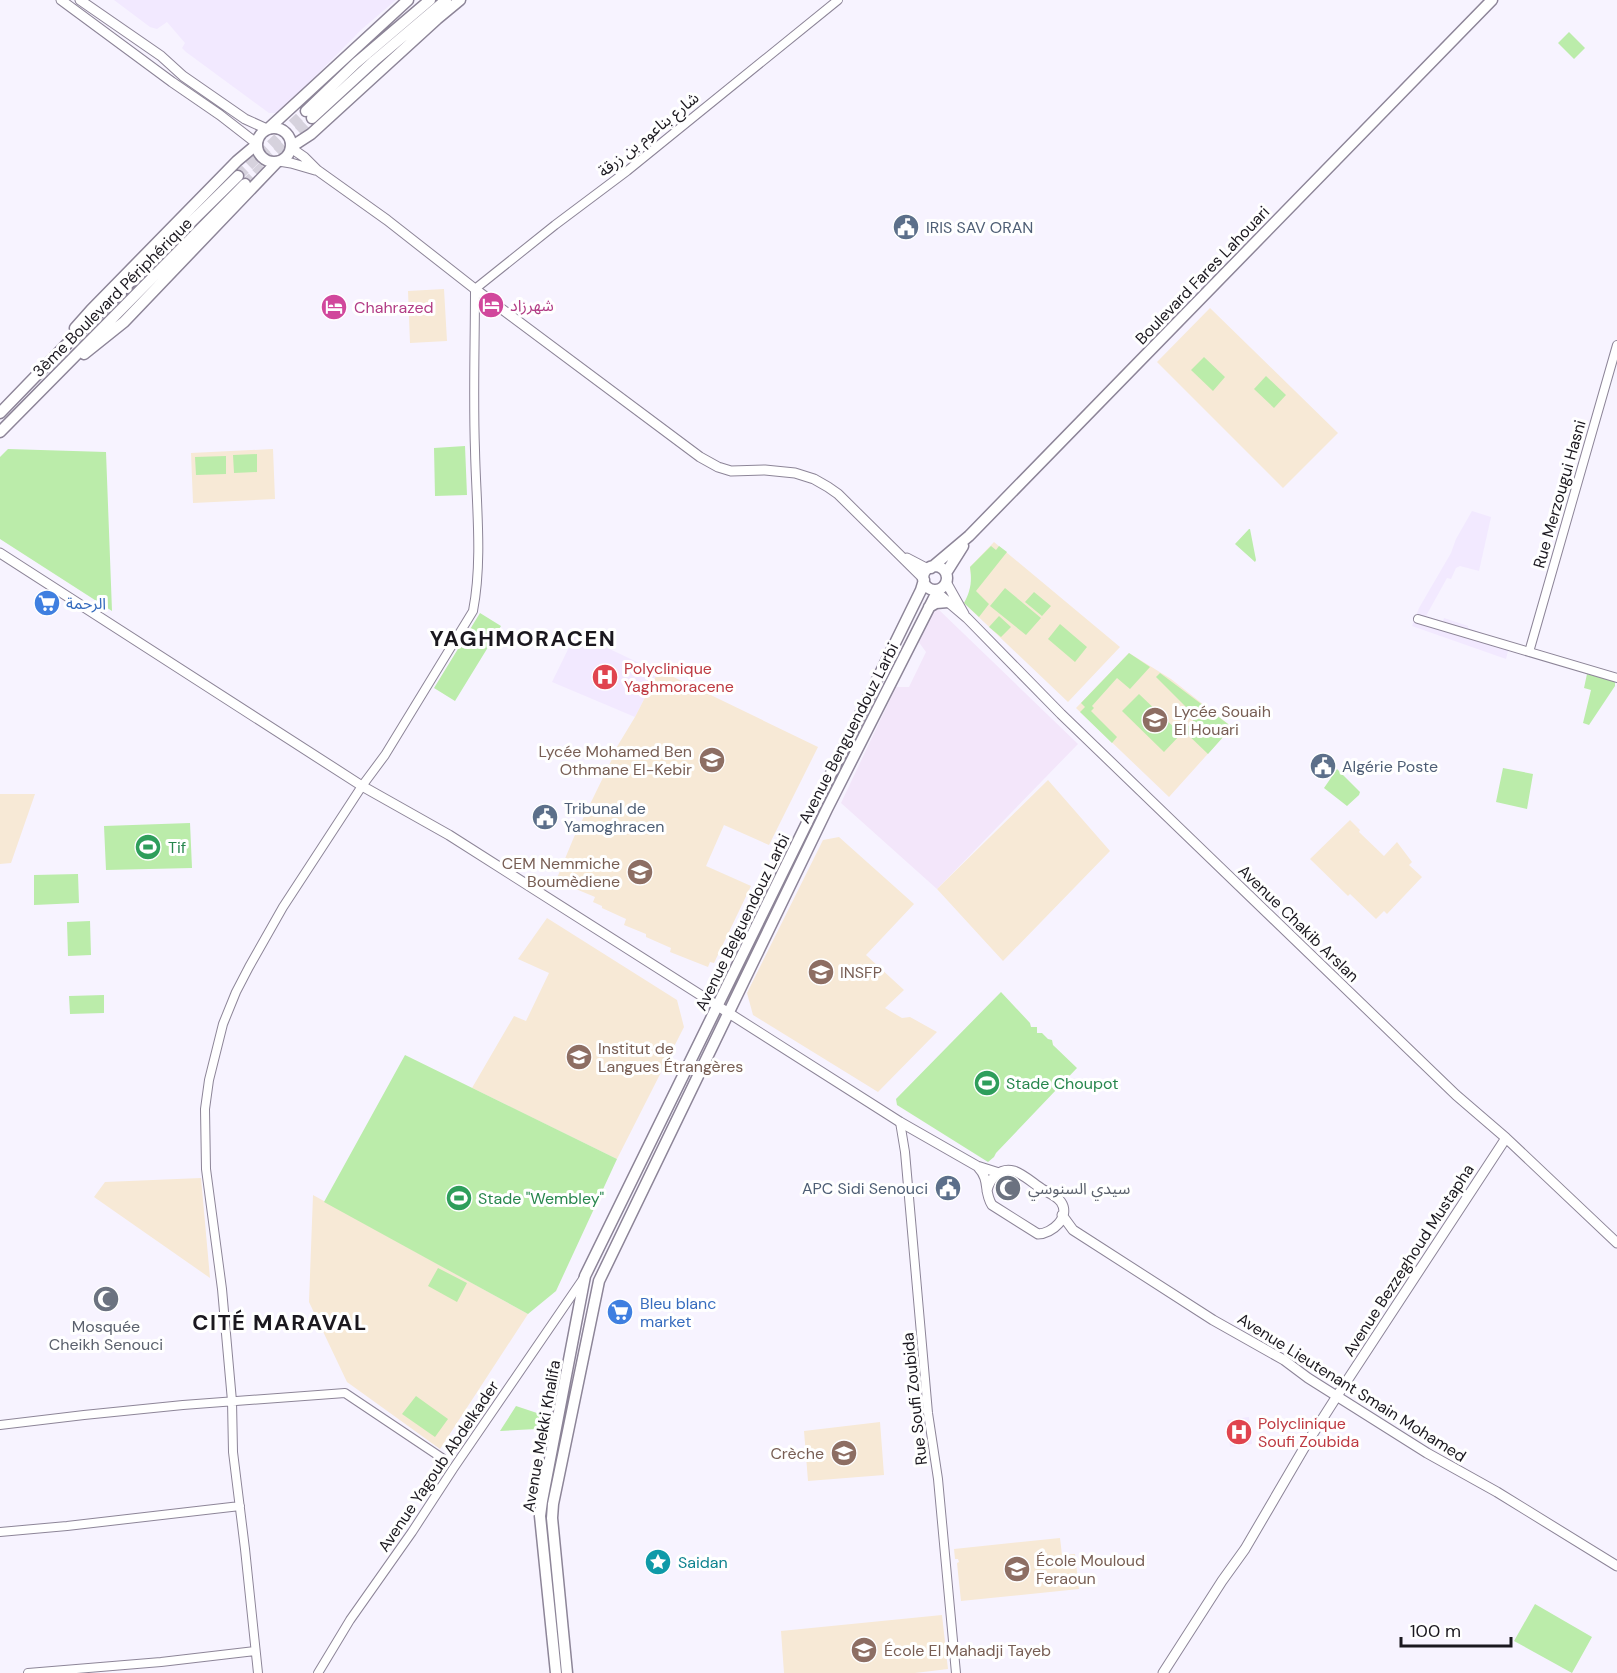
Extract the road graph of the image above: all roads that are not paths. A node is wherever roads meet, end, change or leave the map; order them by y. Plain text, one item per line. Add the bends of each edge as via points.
1 (61, 0) edge
2 (80, 0) edge
3 (408, 0) edge
4 (429, 0) edge
5 (446, 0) edge
6 (460, 0) edge
7 (838, 0) edge
8 (1492, 0) edge
9 (268, 129) junction
10 (256, 144) junction
11 (291, 147) junction
12 (278, 162) junction
13 (317, 170) junction
14 (475, 289) junction
15 (1617, 345) edge
16 (61, 350) junction
17 (73, 359) junction
18 (0, 413) edge
19 (0, 432) edge
20 (969, 536) junction
21 (0, 553) edge
22 (926, 574) junction
23 (940, 585) junction
24 (948, 602) junction
25 (929, 606) junction
26 (967, 618) junction
27 (1418, 619) dead end
28 (1529, 651) junction
29 (1617, 678) edge
30 (362, 786) junction
31 (717, 1007) junction
32 (728, 1014) junction
33 (900, 1122) junction
34 (1506, 1138) junction
35 (977, 1167) junction
36 (999, 1173) junction
37 (987, 1191) junction
38 (1062, 1215) junction
39 (1052, 1229) junction
40 (1073, 1230) junction
41 (1617, 1243) edge
42 (585, 1276) junction
43 (599, 1281) joint
44 (1337, 1396) junction
45 (232, 1401) junction
46 (0, 1425) edge
47 (442, 1458) dead end
48 (240, 1506) junction
49 (0, 1532) edge
50 (1617, 1566) edge
51 (255, 1651) junction
52 (28, 1673) edge
53 (258, 1673) edge
54 (318, 1673) edge
55 (556, 1673) edge
56 (567, 1673) edge
57 (956, 1673) edge
58 (1163, 1673) edge

1 - 10 main road
2 - 9 main road via 245,119
3 - 9 main road
4 - 5 main road via 356,63 309,115
6 - 11 main road via 311,134
7 - 14 street, شارع بناعوم بن زرقة
8 - 20 main road, Boulevard Fares Lahouari
9 - 10 main road
9 - 11 main road via 285,131
10 - 12 main road via 261,156
10 - 16 main road via 91,310
11 - 12 main road
11 - 13 main road
12 - 13 main road
12 - 17 main road via 124,322
13 - 14 main road
14 - 22 main road via 710,463 731,471 783,471 814,479 838,494 895,551
14 - 30 street via 478,551 473,610
15 - 28 street, Rue Merzougui Hasni
16 - 17 main road, 3ème Boulevard Périphérique via 242,180
16 - 18 main road, 3ème Boulevard Périphérique
17 - 19 main road, 3ème Boulevard Périphérique
20 - 22 main road, Boulevard Fares Lahouari
20 - 23 main road, Avenue Benguendouz Larbi
21 - 30 main road
22 - 23 main road via 926,586
22 - 23 main road via 939,567
22 - 31 main road, Avenue Belguendouz Larbi
23 - 24 main road
23 - 25 main road, Avenue Benguendouz Larbi
23 - 26 main road
24 - 25 main road
24 - 26 main road
25 - 32 main road, Avenue Benguendouz Larbi
26 - 34 main road, Avenue Chakib Arslan via 1250,897
27 - 28 street
28 - 29 street
30 - 31 main road via 449,835
30 - 45 street via 236,992 209,1080 205,1109 206,1169
31 - 32 main road
31 - 42 main road, Avenue Belguendouz Larbi
32 - 33 main road
32 - 43 main road, Avenue Benguendouz Larbi
33 - 35 main road
33 - 57 street, Rue Soufi Zoubida
34 - 41 main road, Avenue Chakib Arslan
34 - 44 main road, Avenue Bezzeghoud Mustapha
35 - 36 main road
35 - 37 main road via 986,1177
36 - 37 main road via 991,1179
36 - 38 main road via 1015,1172 1060,1200
37 - 39 main road via 992,1205 1038,1234
38 - 39 main road
38 - 40 main road
39 - 40 main road
40 - 44 main road, Avenue Lieutenant Smain Mohamed
42 - 54 street, Avenue Yagoub Abdelkader via 350,1620
42 - 55 main road, Avenue Mekki Khalifa via 540,1516
43 - 56 main road, Avenue Mekki Khalifa via 553,1504
44 - 50 main road, Avenue Lieutenant Smain Mohamed
44 - 58 main road, Avenue Bezzeghoud Mustapha
45 - 46 street
45 - 47 street via 345,1393
45 - 48 street
48 - 49 street
48 - 51 street
51 - 52 street
51 - 53 street

